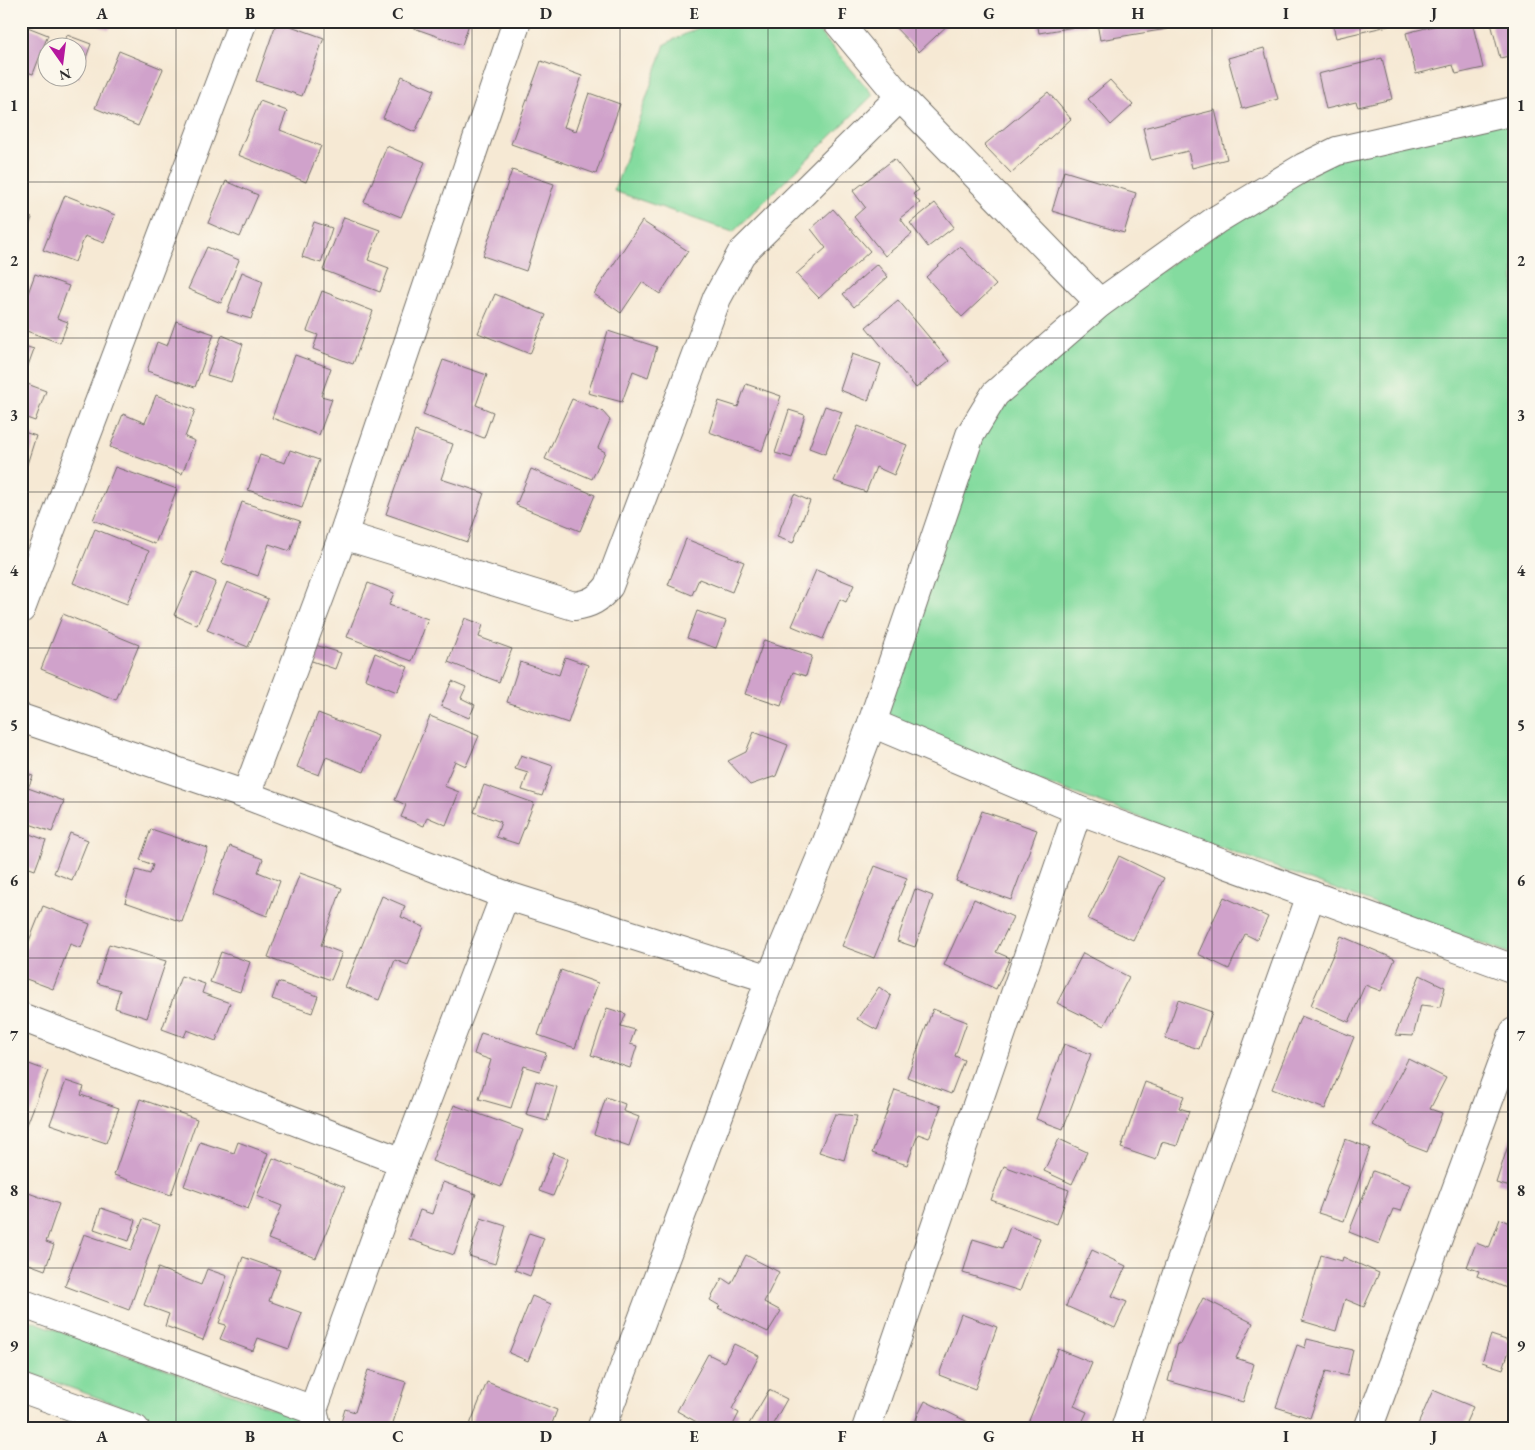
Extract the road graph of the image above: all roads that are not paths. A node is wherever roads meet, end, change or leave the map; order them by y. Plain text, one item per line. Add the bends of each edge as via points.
1 (244, 21) edge
2 (517, 21) edge
3 (837, 21) edge
4 (900, 97) junction
5 (1514, 111) edge
6 (1100, 303) junction
7 (343, 535) junction
8 (21, 609) edge
9 (21, 718) edge
10 (872, 723) junction
11 (246, 795) junction
12 (1078, 810) junction
13 (505, 895) junction
14 (1311, 895) junction
15 (1514, 969) edge
16 (770, 979) junction
17 (21, 1018) edge
18 (1514, 1032) edge
19 (403, 1162) junction
20 (21, 1303) edge
21 (21, 1388) edge
22 (316, 1420) edge
23 (135, 1429) edge
24 (601, 1429) edge
25 (866, 1429) edge
26 (1125, 1429) edge
27 (1368, 1429) edge

1 - 8 street
2 - 7 street
3 - 4 street
4 - 6 street
4 - 7 street via 741,254 717,298 609,586 600,598 574,606
5 - 6 street via 1329,155 1216,220
6 - 10 street via 995,394 970,435
7 - 11 street
9 - 11 street
10 - 12 street
10 - 16 street
11 - 13 street
12 - 14 street
12 - 25 street
13 - 16 street
13 - 19 street
14 - 15 street
14 - 26 street
16 - 24 street
17 - 19 street
18 - 27 street
19 - 22 street
20 - 22 street
21 - 23 street

